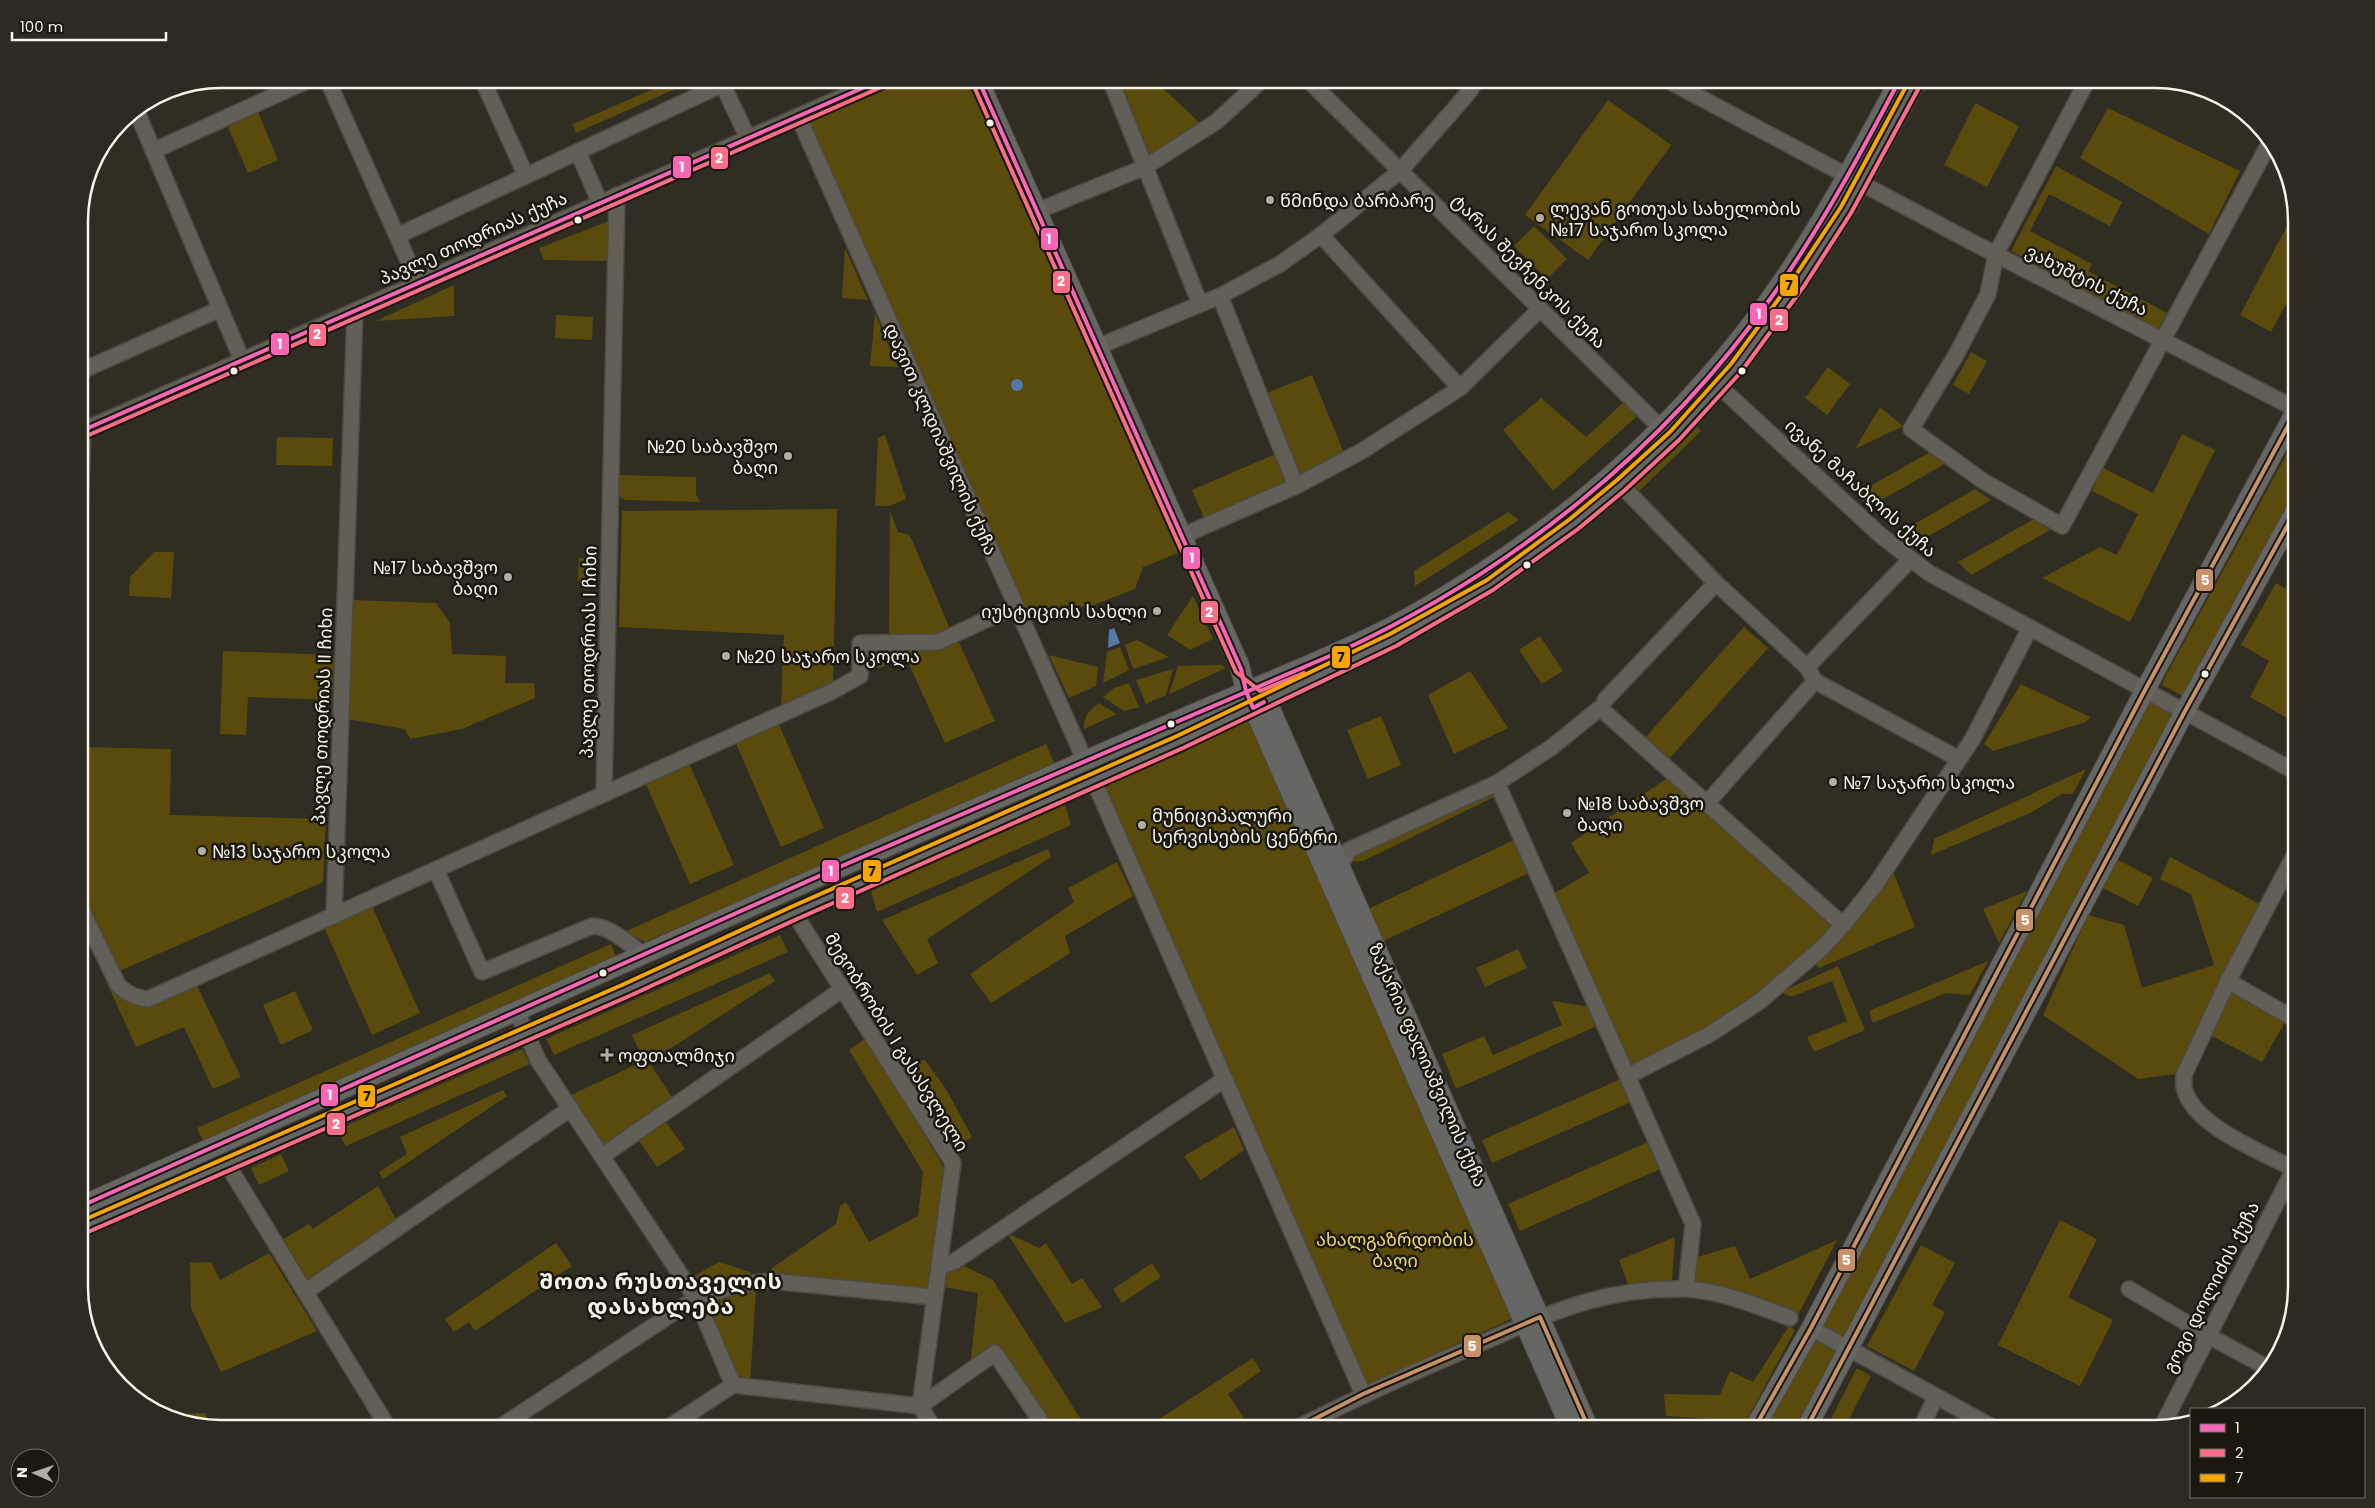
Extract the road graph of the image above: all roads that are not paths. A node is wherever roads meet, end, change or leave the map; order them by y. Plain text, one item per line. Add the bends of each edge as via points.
1 (291, 88) edge
2 (331, 88) edge
3 (486, 88) edge
4 (708, 88) edge
5 (725, 88) edge
6 (862, 88) edge
7 (982, 88) edge
8 (1114, 88) edge
9 (1253, 88) edge
10 (1316, 88) edge
11 (1471, 88) edge
12 (1682, 88) edge
13 (1896, 88) edge
14 (1912, 88) edge
15 (2083, 88) edge
16 (139, 116) edge
17 (798, 116) junction
18 (748, 138) junction
19 (2266, 149) edge
20 (153, 151) junction
21 (578, 152) junction
22 (1145, 167) junction
23 (1400, 171) junction
24 (526, 176) junction
25 (1856, 179) junction
26 (617, 195) junction
27 (600, 203) junction
28 (1037, 211) junction
29 (1322, 235) junction
30 (397, 236) junction
31 (1996, 254) junction
32 (418, 283) junction
33 (1220, 296) junction
34 (1200, 304) junction
35 (220, 309) junction
36 (1540, 309) junction
37 (355, 310) junction
38 (2163, 340) junction
39 (1097, 347) junction
40 (242, 360) junction
41 (88, 368) edge
42 (1720, 386) junction
43 (1460, 388) junction
44 (2287, 405) edge
45 (2287, 426) edge
46 (1660, 427) junction
47 (88, 428) edge
48 (1621, 485) junction
49 (1296, 486) junction
50 (2287, 526) edge
51 (1182, 536) junction
52 (1910, 560) junction
53 (1716, 583) junction
54 (1016, 606) junction
55 (2030, 628) junction
56 (1808, 667) junction
57 (1815, 681) junction
58 (2145, 690) junction
59 (1256, 696) junction
60 (1605, 700) dead end
61 (2185, 712) junction
62 (1959, 759) junction
63 (1085, 761) junction
64 (2288, 767) edge
65 (1093, 779) junction
66 (1497, 783) junction
67 (604, 794) junction
68 (1707, 803) junction
69 (1340, 866) junction
70 (2288, 868) edge
71 (436, 870) junction
72 (794, 913) junction
73 (334, 916) junction
74 (88, 923) edge
75 (1843, 925) junction
76 (636, 958) junction
77 (2228, 980) junction
78 (843, 989) junction
79 (1395, 1010) junction
80 (517, 1012) junction
81 (2288, 1015) edge
82 (526, 1034) junction
83 (1628, 1076) junction
84 (1225, 1079) junction
85 (571, 1108) junction
86 (602, 1156) junction
87 (227, 1164) junction
88 (2288, 1164) edge
89 (2288, 1181) edge
90 (88, 1203) edge
91 (88, 1224) edge
92 (939, 1267) junction
93 (1686, 1289) junction
94 (2129, 1289) dead end
95 (306, 1292) junction
96 (696, 1298) junction
97 (934, 1298) junction
98 (1790, 1318) dead end
99 (1532, 1320) junction
100 (1811, 1328) junction
101 (2207, 1335) junction
102 (1847, 1349) junction
103 (2262, 1365) edge
104 (733, 1385) junction
105 (1363, 1394) junction
106 (1936, 1397) junction
107 (920, 1406) junction
108 (2165, 1419) edge
109 (384, 1420) edge
110 (511, 1420) edge
111 (680, 1420) edge
112 (929, 1420) edge
113 (1040, 1420) edge
114 (1321, 1420) edge
115 (1568, 1420) edge
116 (1584, 1420) edge
117 (1759, 1420) edge
118 (1811, 1420) edge
119 (1924, 1420) edge
120 (1977, 1420) edge

1 - 20 street
2 - 30 street
3 - 24 street
4 - 21 street
5 - 18 street
6 - 17 street, პავლე თოდრიას ქუჩა
7 - 28 main road
8 - 22 street
9 - 22 street via 1216,122
10 - 23 street, ტარას შევჩენკოს ქუჩა
11 - 23 street
12 - 25 street, ვახუშტის ქუჩა
13 - 25 main road
14 - 25 main road
15 - 31 street
16 - 20 street
17 - 18 street, პავლე თოდრიას ქუჩა
17 - 54 street, დავით კლდიაშვილის ქუჩა
18 - 26 street, პავლე თოდრიას ქუჩა
19 - 38 street
20 - 35 street
21 - 24 street
21 - 27 street
22 - 28 street
22 - 34 street
23 - 29 street
23 - 36 street, ტარას შევჩენკოს ქუჩა
24 - 30 street
25 - 31 street, ვახუშტის ქუჩა
25 - 42 main road via 1799,282
25 - 46 main road via 1752,322 1710,374
26 - 27 street, პავლე თოდრიას ქუჩა
26 - 67 street, პავლე თოდრიას I ჩიხი
27 - 32 street, პავლე თოდრიას ქუჩა
28 - 39 main road
29 - 33 street via 1280,264
29 - 43 street
30 - 32 street
31 - 38 street, ვახუშტის ქუჩა
31 - 38 street via 1988,294 1911,429 1983,481 2062,526
32 - 37 street, პავლე თოდრიას ქუჩა
33 - 34 street
33 - 49 street
34 - 39 street
35 - 40 street
35 - 41 street
36 - 43 street
36 - 46 street, ტარას შევჩენკოს ქუჩა
37 - 40 street, პავლე თოდრიას ქუჩა
37 - 73 street, პავლე თოდრიას II ჩიხი
38 - 44 street, ვახუშტის ქუჩა
39 - 51 main road
40 - 47 street, პავლე თოდრიას ქუჩა
42 - 48 main road via 1674,436
42 - 52 street, ივანე მაჩაბლის ქუჩა
43 - 49 street via 1362,450
45 - 58 main road
46 - 59 main road via 1559,518 1442,598
48 - 53 street
48 - 59 main road via 1490,585 1393,640
49 - 51 street
50 - 61 main road
51 - 59 main road
52 - 55 street, ივანე მაჩაბლის ქუჩა
52 - 56 street
53 - 56 street
53 - 60 street
54 - 63 street, დავით კლდიაშვილის ქუჩა
54 - 67 street via 938,642 860,642 860,676
55 - 58 street, ივანე მაჩაბლის ქუჩა
55 - 62 street via 1990,708
56 - 57 street
57 - 62 street
57 - 68 street
58 - 61 street, ივანე მაჩაბლის ქუჩა
58 - 100 main road
59 - 63 main road
59 - 65 main road
59 - 69 main road, ზაქარია ფალიაშვილის ქუჩა
59 - 79 main road, ზაქარია ფალიაშვილის ქუჩა
61 - 64 street, ივანე მაჩაბლის ქუჩა
61 - 102 main road
62 - 75 street
63 - 76 main road
65 - 72 main road
65 - 84 street
66 - 68 street via 1552,747 1600,708
66 - 69 street via 1349,850
66 - 83 street
67 - 71 street
68 - 75 street
69 - 79 main road, ზაქარია ფალიაშვილის ქუჩა
70 - 77 street
71 - 73 street
71 - 76 street via 482,972 592,926 602,926 622,937
72 - 78 street, მეგობრობის I გასასვლელი
72 - 82 main road
73 - 74 street via 148,999 125,992 118,985
75 - 83 street via 1822,948 1759,1002 1710,1034
76 - 80 main road
77 - 81 street
77 - 88 street via 2184,1075 2184,1089 2204,1119
78 - 86 street
78 - 92 street, მეგობრობის I გასასვლელი via 953,1162
79 - 99 main road, ზაქარია ფალიაშვილის ქუჩა
80 - 82 street
80 - 90 main road
82 - 85 street
82 - 87 main road
83 - 93 street via 1693,1224
84 - 92 street via 956,1261
84 - 105 street
85 - 86 street
85 - 95 street
86 - 96 street
87 - 91 main road
87 - 95 street
89 - 101 street, გოგი დოლიძის ქუჩა
92 - 97 street, მეგობრობის I გასასვლელი
93 - 98 street via 1725,1296
93 - 99 street via 1624,1292 1591,1298
94 - 101 street
95 - 109 street
96 - 97 street via 741,1284 771,1281
96 - 104 street
96 - 110 street
97 - 107 street, მეგობრობის I გასასვლელი
99 - 105 street
99 - 115 main road, ზაქარია ფალიაშვილის ქუჩა
99 - 116 main road, ზაქარია ფალიაშვილის ქუჩა
100 - 102 street
100 - 117 main road
101 - 103 street
101 - 108 street, გოგი დოლიძის ქუჩა
102 - 106 street
102 - 118 main road
104 - 107 street
104 - 111 street
105 - 114 street
106 - 119 street
106 - 120 street
107 - 112 street
107 - 113 street via 995,1353

